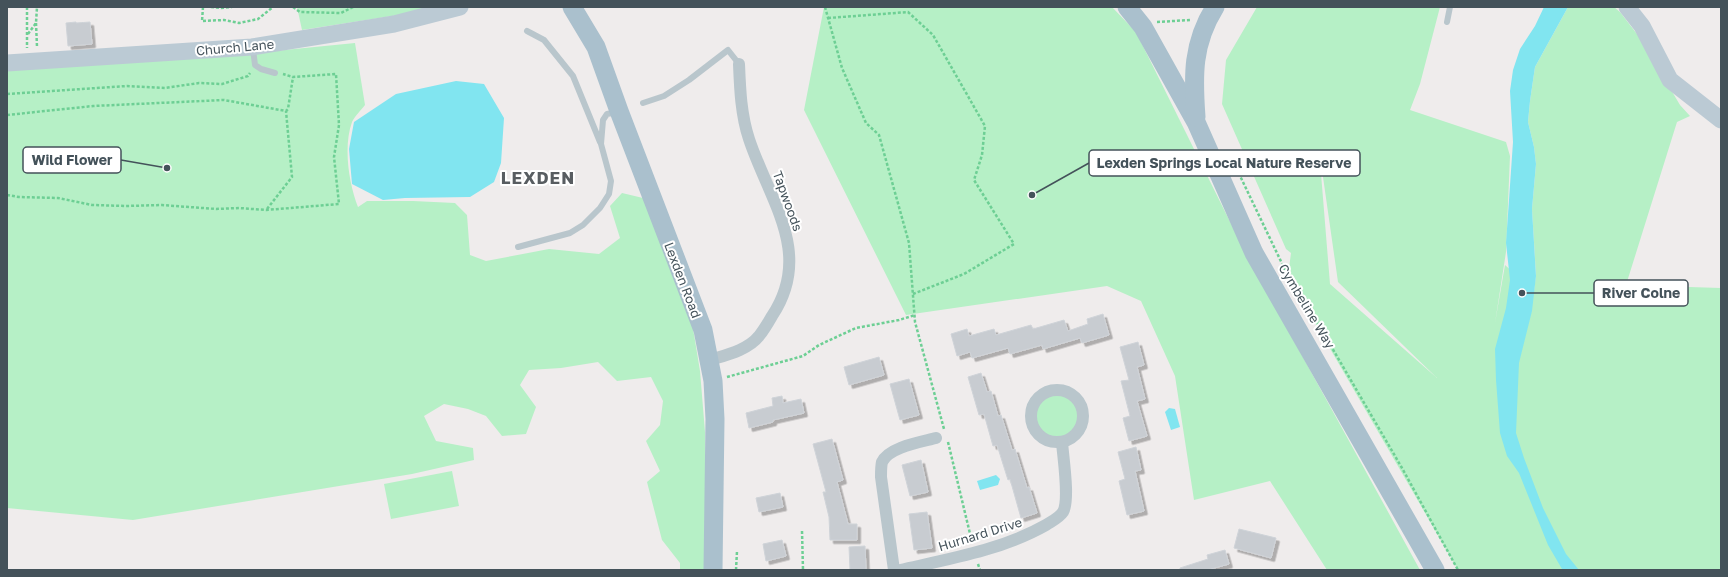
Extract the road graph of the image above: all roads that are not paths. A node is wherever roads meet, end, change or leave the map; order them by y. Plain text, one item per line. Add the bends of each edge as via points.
1 (460, 7) edge
2 (572, 7) edge
3 (1127, 7) edge
4 (1450, 7) edge
5 (1627, 7) edge
6 (1210, 15) edge
7 (1446, 22) dead end
8 (527, 31) dead end
9 (252, 47) junction
10 (7, 63) edge
11 (739, 64) joint
12 (275, 73) road end
13 (643, 103) dead end
14 (619, 111) junction
15 (1721, 120) edge
16 (1196, 122) junction
17 (601, 144) junction
18 (518, 247) dead end
19 (710, 360) junction
20 (936, 438) dead end
21 (1062, 442) junction
22 (713, 570) edge
23 (894, 570) edge
24 (900, 570) edge
25 (1434, 570) edge

1 - 9 street, Church Lane via 394,24
2 - 14 main road, Lexden Road via 596,47
3 - 16 main road, Cymbeline Way via 1143,27
4 - 7 lane
5 - 15 street via 1642,26 1670,80
6 - 16 main road, Cymbeline Way via 1197,50
8 - 17 lane via 544,40 574,76
9 - 10 street, Church Lane via 33,55
9 - 12 lane via 255,64 261,69
11 - 13 lane via 728,50 664,96
11 - 19 street, Tapwoods via 742,110 749,139 782,218 789,245 790,270 781,303 758,338 735,353
14 - 17 lane via 607,114 603,120
14 - 19 main road, Lexden Road via 703,330
16 - 25 main road, Cymbeline Way via 1254,253
17 - 18 lane via 611,181 609,194 600,208 583,225 570,233
19 - 22 main road, Lexden Road via 715,419
20 - 23 street via 897,449 888,454 882,462 881,477
21 - 21 street via 1051,442 1041,437 1031,419 1032,407 1036,400 1053,390 1069,393 1076,399 1083,416 1079,430
21 - 24 street, Hurnard Drive via 1066,504 1057,518 1026,536 974,553

